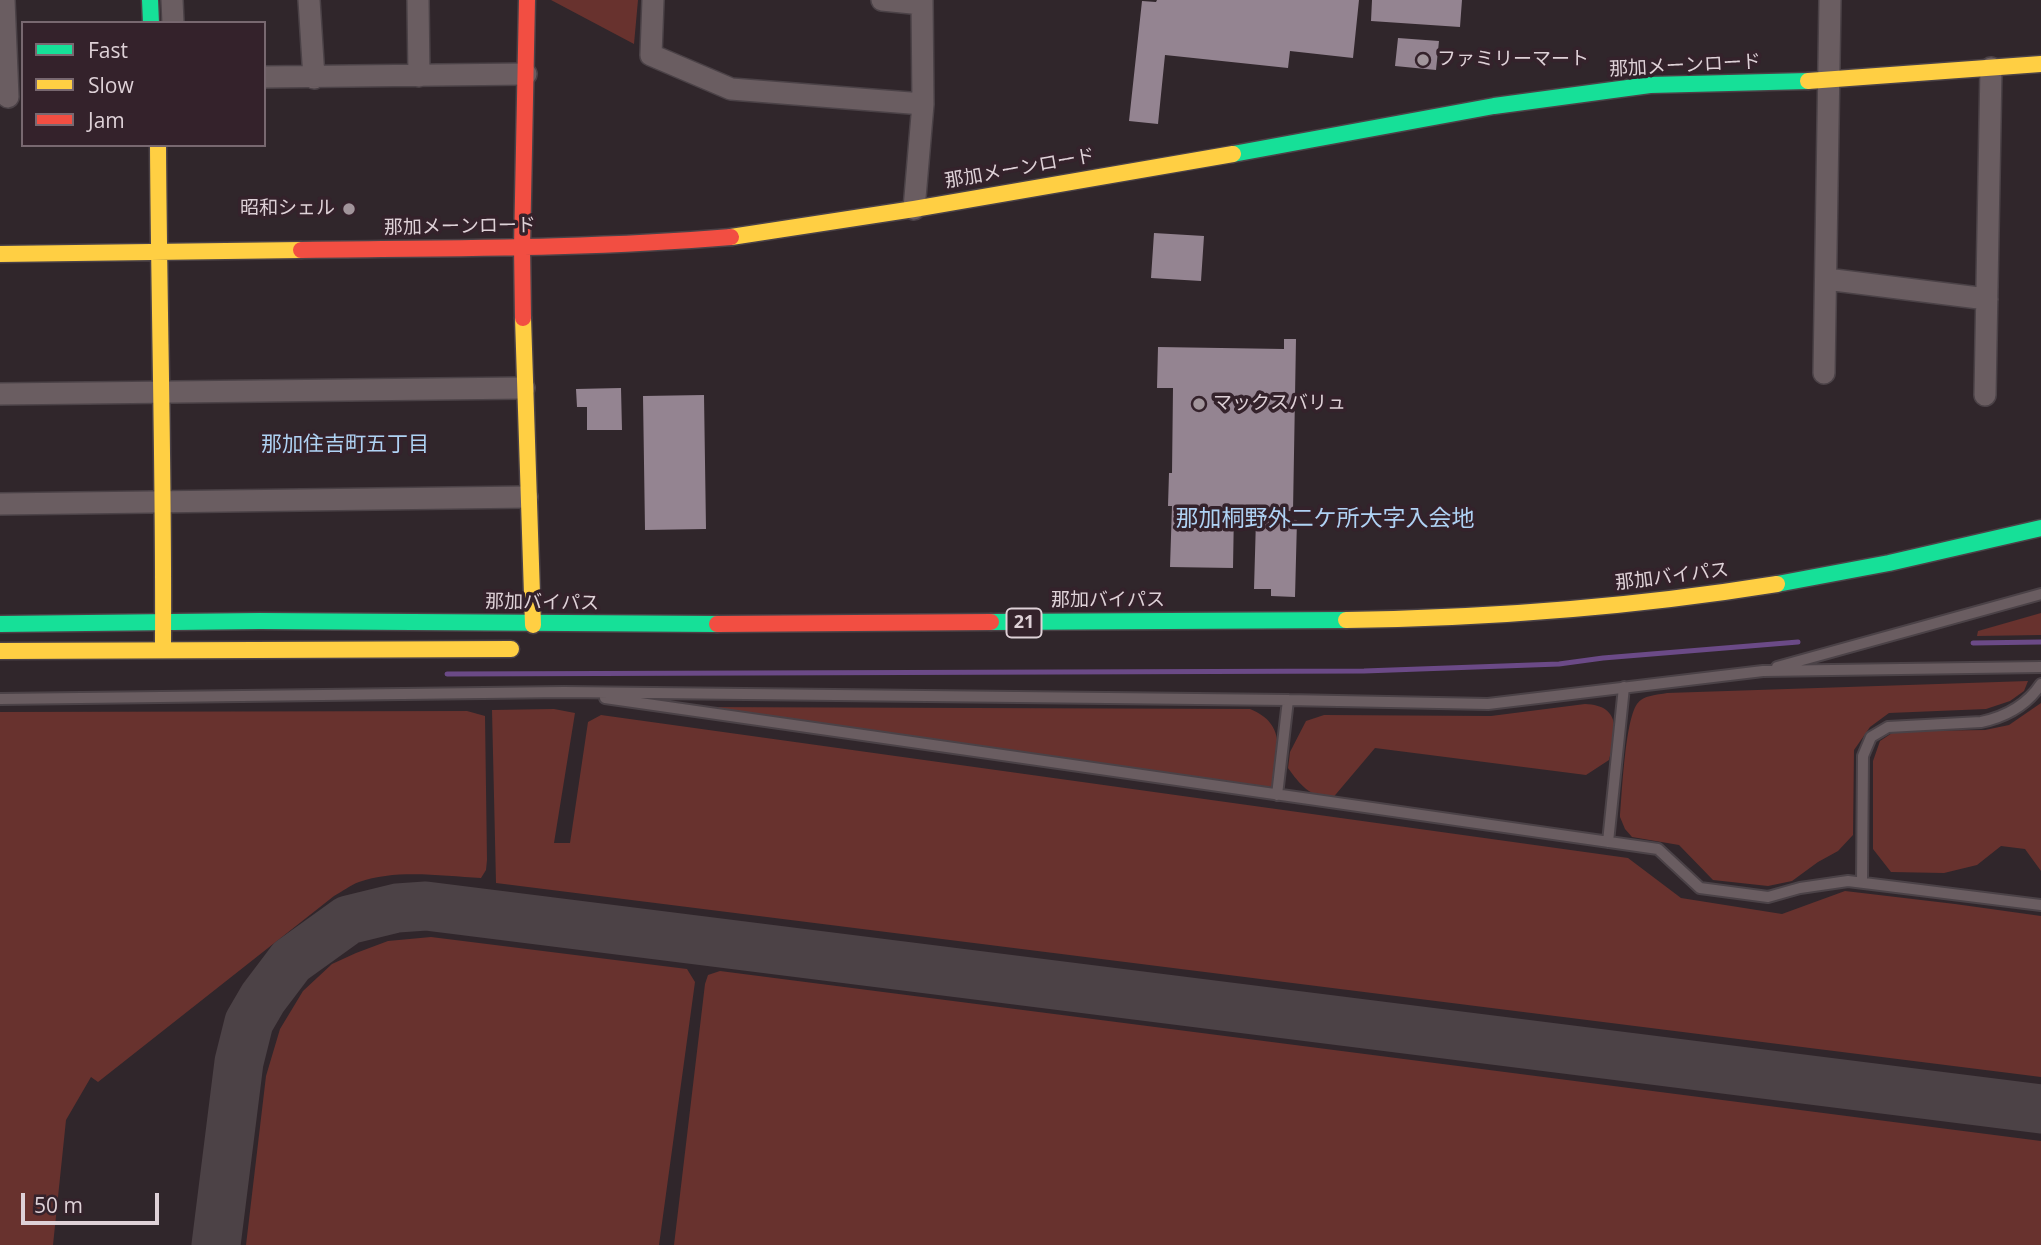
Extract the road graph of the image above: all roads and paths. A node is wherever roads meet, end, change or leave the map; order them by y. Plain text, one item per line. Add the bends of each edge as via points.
1 (4, 0) edge
2 (150, 0) edge
3 (172, 0) edge
4 (309, 0) edge
5 (418, 0) edge
6 (527, 0) edge
7 (653, 0) edge
8 (882, 0) edge
9 (1830, 0) edge
10 (922, 2) edge
11 (151, 21) edge
12 (173, 21) edge
13 (2041, 64) edge
14 (1991, 68) junction
15 (526, 74) junction
16 (419, 76) junction
17 (266, 77) edge
18 (314, 78) junction
19 (1829, 80) junction
20 (10, 97) edge
21 (923, 104) junction
22 (158, 147) edge
23 (914, 209) junction
24 (522, 247) junction
25 (160, 251) junction
26 (0, 254) edge
27 (1826, 279) junction
28 (1987, 299) junction
29 (1824, 373) dead end
30 (524, 388) junction
31 (160, 392) junction
32 (0, 394) edge
33 (1985, 395) dead end
34 (527, 497) junction
35 (164, 501) junction
36 (0, 504) edge
37 (2041, 528) edge
38 (2041, 594) edge
39 (162, 621) junction
40 (0, 624) edge
41 (533, 625) junction
42 (525, 649) dead end
43 (163, 650) junction
44 (0, 651) edge
45 (2041, 667) edge
46 (1763, 671) junction
47 (2041, 684) edge
48 (1624, 687) junction
49 (564, 692) junction
50 (0, 699) edge
51 (1288, 700) junction
52 (1277, 795) junction
53 (1608, 842) junction
54 (1862, 882) junction
55 (2041, 905) edge

1 - 20 street
2 - 11 main road
3 - 12 street
4 - 18 street
5 - 16 street
6 - 15 main road
7 - 21 street via 650,54 731,89
8 - 10 street
9 - 19 street
10 - 21 street
13 - 14 main road, 那加メーンロード
14 - 19 main road, 那加メーンロード
14 - 28 street
15 - 16 street
15 - 24 main road
16 - 18 street
17 - 18 street
19 - 23 main road, 那加メーンロード via 1650,85 1494,106
19 - 27 street
21 - 23 street
22 - 25 main road
23 - 24 main road, 那加メーンロード via 742,236
24 - 25 main road, 那加メーンロード
24 - 30 main road
25 - 26 main road, 那加メーンロード
25 - 31 main road
27 - 28 street
27 - 29 street
28 - 33 street
30 - 31 street
30 - 34 main road
31 - 32 street
31 - 35 main road
34 - 35 street
34 - 41 main road
35 - 36 street
35 - 39 main road
37 - 41 main road, 那加バイパス / 21 via 1800,581 1542,612 1414,619
38 - 46 lane
39 - 40 main road, 那加バイパス / 21
39 - 41 main road, 那加バイパス / 21
39 - 43 main road
42 - 43 main road
43 - 44 main road
45 - 46 lane
46 - 48 lane
47 - 54 lane via 2015,710 1995,719 1888,727 1871,737 1863,756
48 - 51 lane via 1488,704
48 - 53 lane
49 - 50 lane
49 - 51 lane
49 - 52 lane
51 - 52 lane
52 - 53 lane
53 - 54 lane via 1658,849 1700,888 1768,897 1824,884
54 - 55 lane

